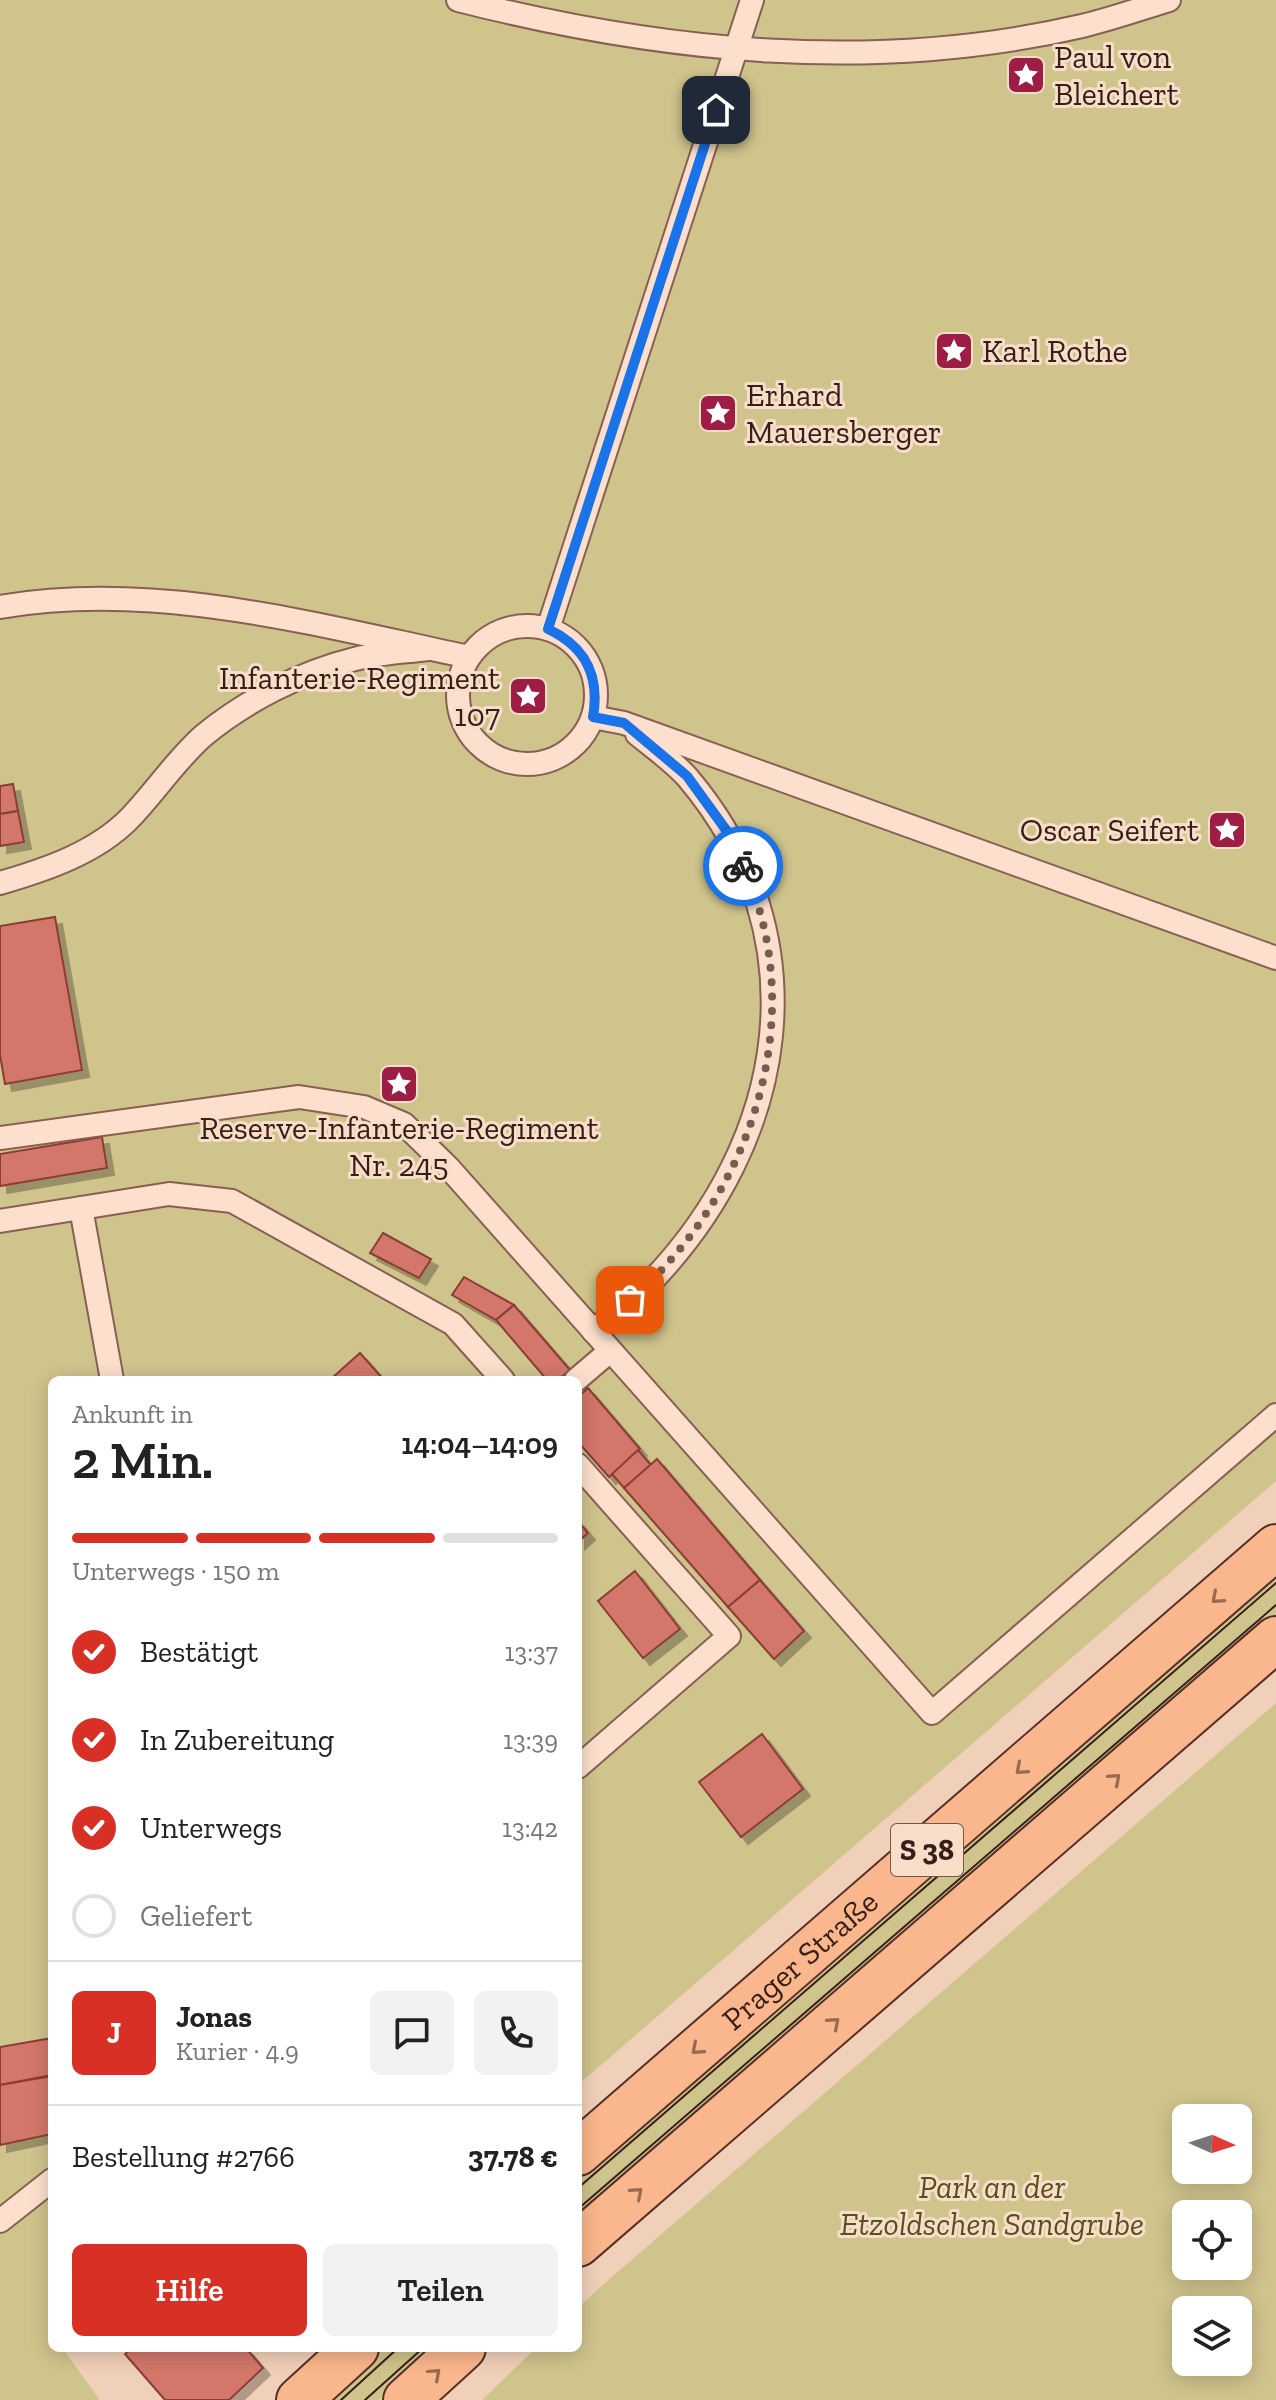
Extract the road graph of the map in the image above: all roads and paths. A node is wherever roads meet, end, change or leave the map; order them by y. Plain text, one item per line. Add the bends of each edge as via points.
1 (458, 0) edge
2 (752, 0) edge
3 (1169, 0) edge
4 (735, 50) junction
5 (0, 607) edge
6 (548, 629) junction
7 (428, 649) junction
8 (469, 657) junction
9 (593, 717) junction
10 (624, 723) junction
11 (0, 883) edge
12 (1276, 958) edge
13 (0, 1138) edge
14 (81, 1208) junction
15 (0, 1221) edge
16 (593, 1331) junction
17 (610, 1351) junction
18 (111, 1376) edge
19 (499, 1376) edge
20 (581, 1376) edge
21 (1276, 1415) edge
22 (582, 1470) edge
23 (1276, 1547) edge
24 (1276, 1639) edge
25 (582, 1764) edge
26 (582, 2150) edge
27 (48, 2183) edge
28 (0, 2221) edge
29 (582, 2241) edge
30 (350, 2352) edge
31 (459, 2352) edge
32 (299, 2400) edge
33 (406, 2400) edge

1 - 4 lane via 645,39
2 - 4 lane
3 - 4 lane via 1082,26 951,47 844,55
4 - 6 lane
5 - 7 lane via 98,598 170,603
6 - 8 lane via 504,630 480,643
6 - 9 lane via 579,648 589,664 595,681
7 - 8 lane
7 - 11 lane via 356,659 304,676 249,705 203,737 127,821 92,848
8 - 9 lane via 457,691 459,710 475,742 497,757 523,765 559,757 574,747
9 - 10 lane
10 - 12 lane
10 - 16 lane via 687,776 729,834 758,899 773,969 772,1043 760,1099 716,1195 648,1284
13 - 16 lane via 299,1097 364,1107 404,1124 449,1168
14 - 15 lane
14 - 18 lane
14 - 19 lane via 169,1194 232,1201 453,1324
16 - 17 lane
17 - 20 lane
17 - 21 lane via 932,1713
22 - 25 lane via 729,1636
23 -> 26 main road, Prager Straße / S 38
29 -> 24 main road, S 38
27 - 28 lane
30 - 32 main road
33 -> 31 main road

